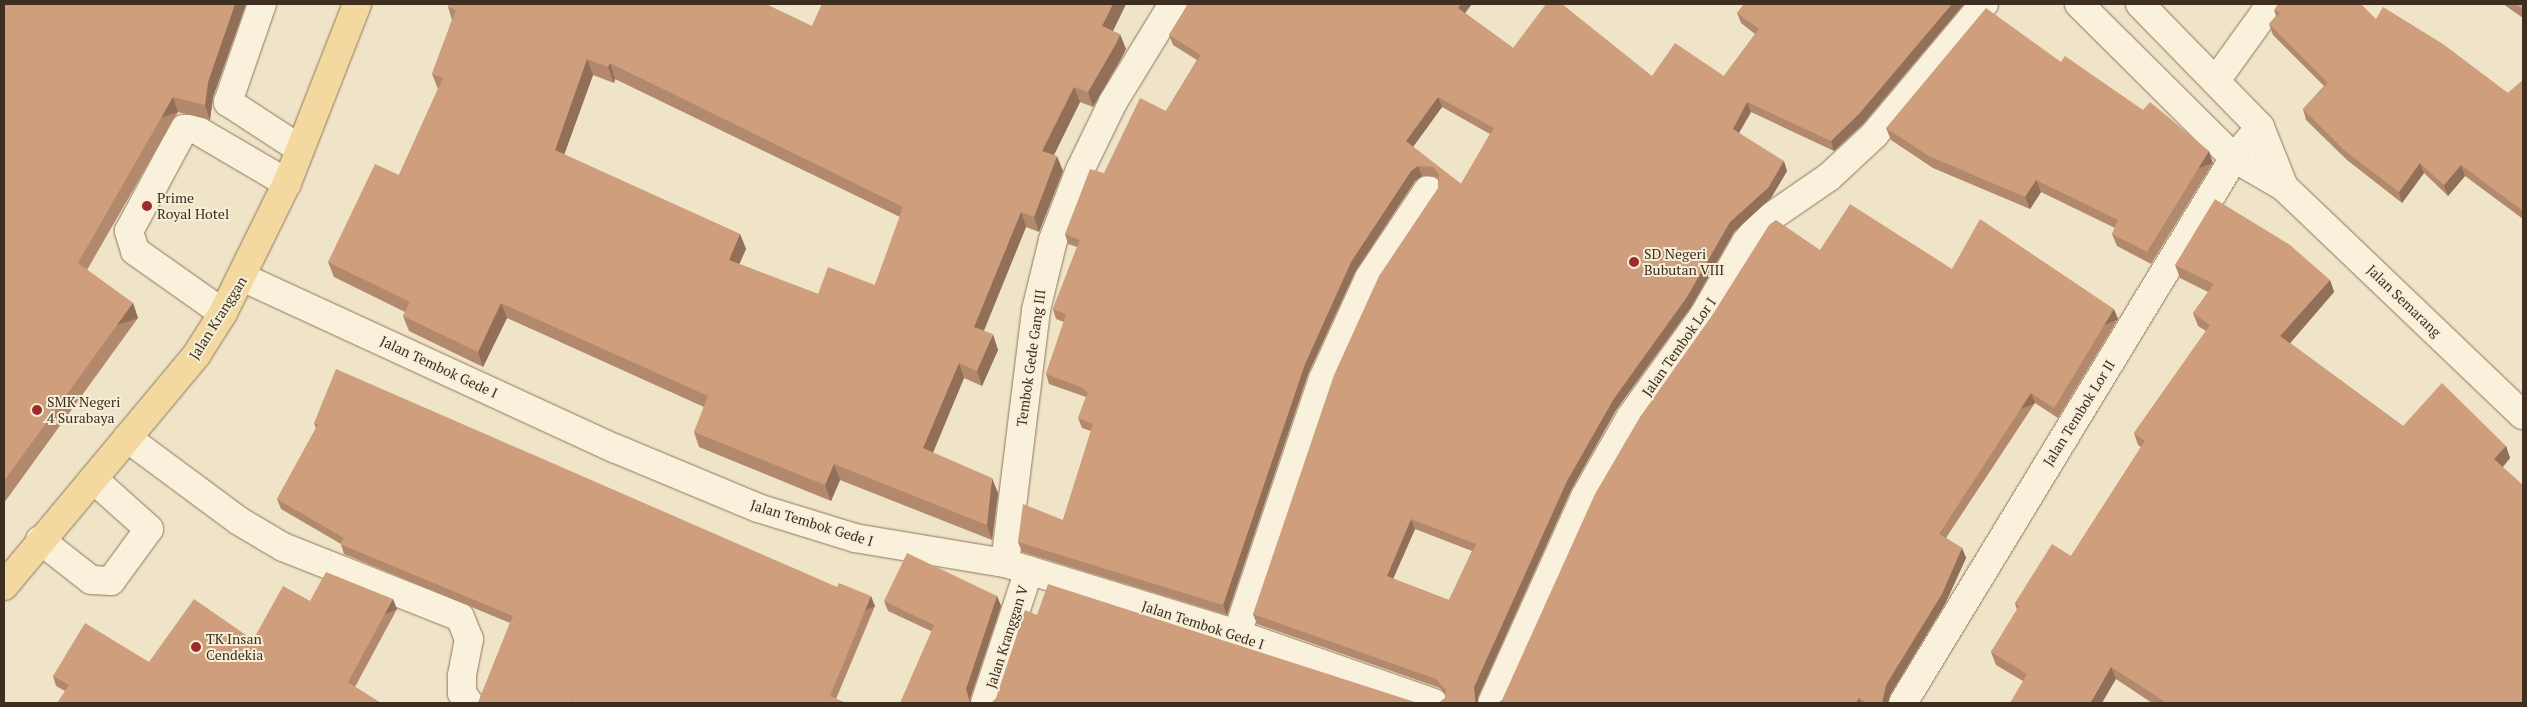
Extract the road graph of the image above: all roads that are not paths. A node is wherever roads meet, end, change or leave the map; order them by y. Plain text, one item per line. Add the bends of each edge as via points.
1 (262, 4) edge
2 (357, 4) edge
3 (1173, 4) edge
4 (1984, 4) edge
5 (2080, 4) edge
6 (2140, 4) edge
7 (2271, 4) edge
8 (2217, 79) junction
9 (2260, 127) junction
10 (300, 149) junction
11 (2234, 158) junction
12 (286, 183) junction
13 (2284, 187) junction
14 (1428, 190) dead end
15 (244, 278) junction
16 (223, 313) junction
17 (2523, 416) edge
18 (127, 438) junction
19 (93, 479) junction
20 (40, 540) junction
21 (1017, 567) junction
22 (4, 586) edge
23 (1237, 634) junction
24 (468, 703) edge
25 (985, 703) edge
26 (1434, 703) edge
27 (1492, 703) edge
28 (1903, 703) edge

1 - 10 street via 228,102
2 - 10 main road, Jalan Kranggan
3 - 21 street, Tembok Gede Gang III via 1113,102 1053,240 1036,310
4 - 27 street, Jalan Tembok Lor I via 1868,141 1829,177 1762,223 1746,242 1704,315 1630,418 1585,497
5 - 11 street, Jalan Semarang
6 - 8 street, Jalan Semarang
7 - 8 street
8 - 9 street, Jalan Semarang
9 - 11 street, Jalan Tembok Lor II
9 - 13 street, Jalan Semarang
10 - 12 main road, Jalan Kranggan
11 - 13 street, Jalan Semarang
11 - 28 street, Jalan Tembok Lor II
12 - 15 main road, Jalan Kranggan
12 - 16 street via 195,129 184,130 129,231 135,251
13 - 17 street, Jalan Semarang
14 - 23 street via 1369,278 1323,379
15 - 16 main road, Jalan Kranggan
15 - 21 street, Jalan Tembok Gede I via 614,448 758,508 855,538
16 - 18 main road, Jalan Kranggan via 197,354
18 - 19 main road, Jalan Kranggan
18 - 24 street via 239,521 284,547 460,617 469,639 462,676 462,693
19 - 20 main road, Jalan Kranggan
19 - 20 street via 149,529 111,581 91,580
20 - 22 main road, Jalan Kranggan
21 - 23 street, Jalan Tembok Gede I
21 - 25 street, Jalan Kranggan V
23 - 26 street, Jalan Tembok Gede I

